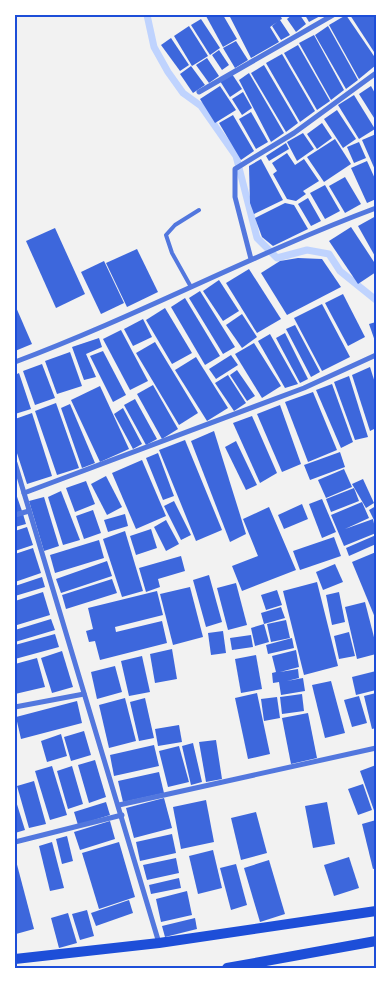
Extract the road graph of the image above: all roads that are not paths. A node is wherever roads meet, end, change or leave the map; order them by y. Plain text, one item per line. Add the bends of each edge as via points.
1 (333, 15) edge
2 (376, 73) edge
3 (200, 92) dead end
4 (376, 208) edge
5 (199, 210) dead end
6 (251, 259) junction
7 (191, 286) junction
8 (376, 355) edge
9 (15, 362) edge
10 (15, 463) edge
11 (24, 493) junction
12 (29, 511) junction
13 (15, 515) edge
14 (84, 694) junction
15 (15, 707) edge
16 (376, 748) edge
17 (119, 806) junction
18 (122, 815) junction
19 (15, 842) edge
20 (376, 911) edge
21 (376, 941) edge
22 (159, 943) junction
23 (15, 959) edge
24 (227, 968) edge

1 - 3 street
2 - 6 street via 302,128 235,169 235,196
4 - 6 street
5 - 7 lane via 166,235 172,253
6 - 7 street
7 - 9 street via 80,337
8 - 11 street via 304,388
10 - 11 street
11 - 12 street
12 - 13 street
12 - 14 street
14 - 15 street
14 - 17 street
16 - 17 street
17 - 18 street
18 - 19 street
18 - 22 street
20 - 22 main road
21 - 24 main road
22 - 23 main road

